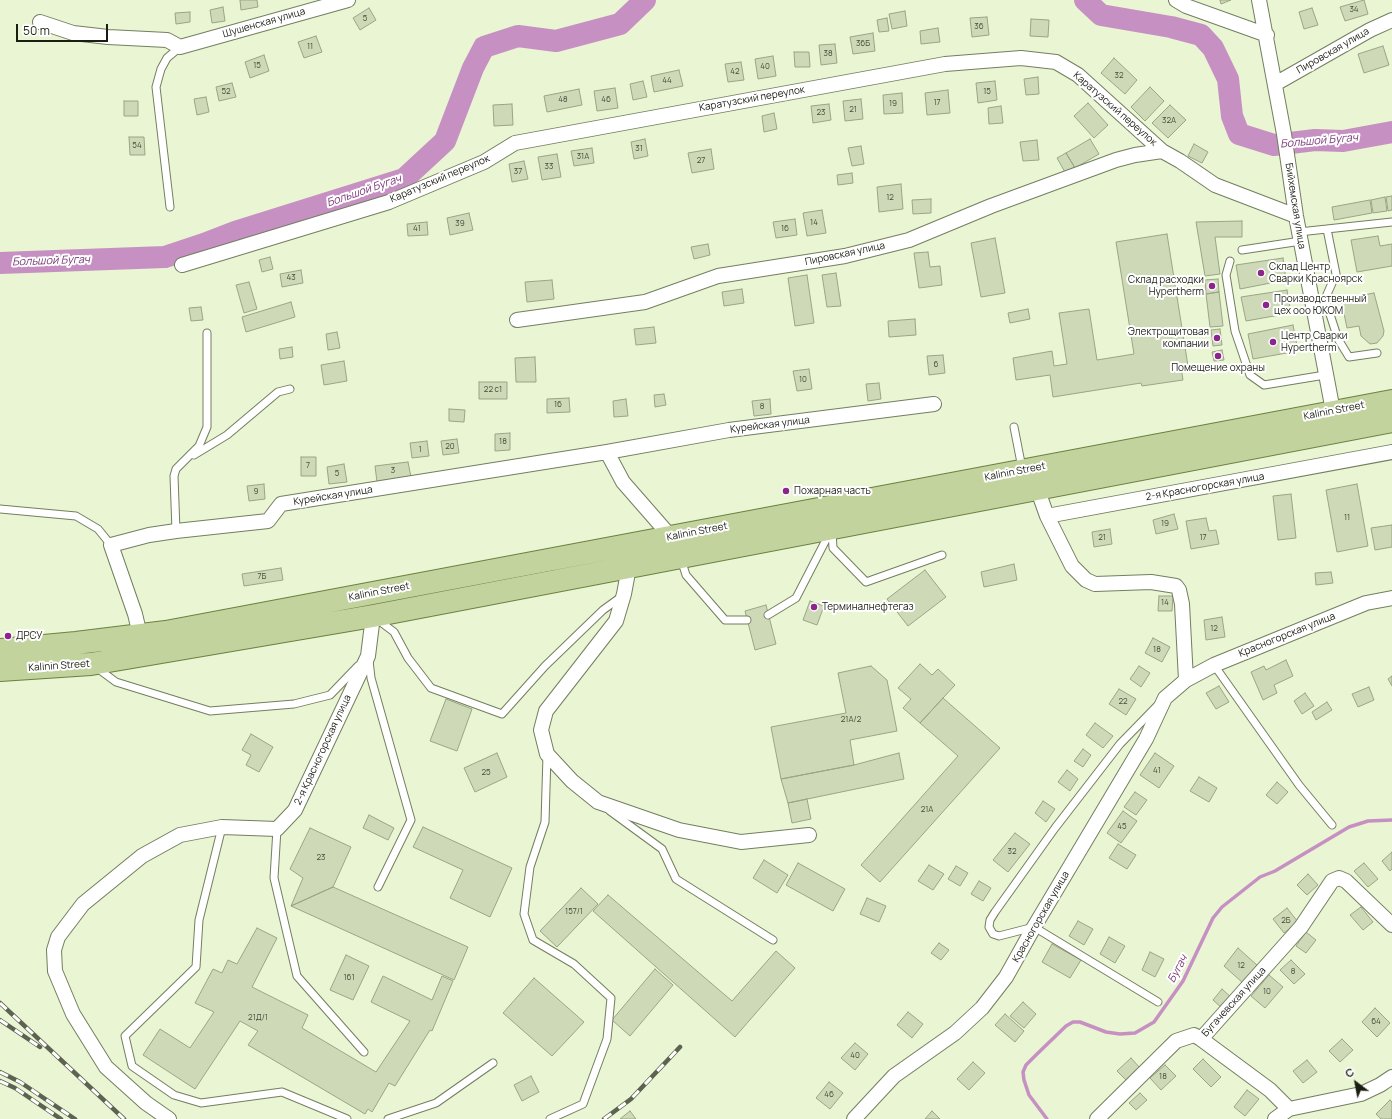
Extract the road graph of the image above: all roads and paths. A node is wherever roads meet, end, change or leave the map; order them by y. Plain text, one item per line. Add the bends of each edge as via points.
1 (348, 0) edge
2 (1176, 0) edge
3 (1259, 0) edge
4 (1392, 20) edge
5 (40, 22) dead end
6 (1266, 35) junction
7 (180, 47) junction
8 (1275, 84) junction
9 (1162, 151) junction
10 (170, 207) dead end
11 (1296, 216) junction
12 (1392, 222) edge
13 (1327, 229) junction
14 (1300, 236) junction
15 (1242, 250) dead end
16 (1230, 261) dead end
17 (182, 265) dead end
18 (517, 320) dead end
19 (207, 333) dead end
20 (1377, 353) dead end
21 (1325, 374) junction
22 (290, 389) dead end
23 (1392, 400) edge
24 (934, 404) dead end
25 (1392, 421) edge
26 (1335, 422) junction
27 (1014, 427) dead end
28 (607, 452) junction
29 (1392, 452) edge
30 (187, 460) junction
31 (1023, 470) junction
32 (1037, 488) junction
33 (907, 502) junction
34 (0, 509) edge
35 (1047, 516) junction
36 (830, 518) junction
37 (176, 530) junction
38 (671, 536) junction
39 (112, 545) junction
40 (942, 555) dead end
41 (681, 557) junction
42 (629, 567) junction
43 (624, 594) junction
44 (1392, 598) edge
45 (768, 614) dead end
46 (373, 616) junction
47 (747, 620) dead end
48 (140, 635) junction
49 (0, 650) edge
50 (368, 656) junction
51 (91, 664) junction
52 (1214, 665) junction
53 (0, 670) edge
54 (1186, 680) junction
55 (1165, 698) junction
56 (547, 754) junction
57 (598, 802) junction
58 (1332, 825) dead end
59 (222, 828) junction
60 (277, 829) junction
61 (809, 835) dead end
62 (378, 887) dead end
63 (1392, 925) edge
64 (1034, 927) junction
65 (773, 940) dead end
66 (1158, 1002) dead end
67 (1201, 1039) junction
68 (364, 1052) dead end
69 (493, 1063) dead end
70 (1392, 1077) edge
71 (1289, 1109) junction
72 (169, 1119) edge
73 (347, 1119) edge
74 (388, 1119) edge
75 (550, 1119) edge
76 (854, 1119) edge
77 (1097, 1119) edge
78 (1275, 1119) edge

1 - 7 street, Шушенская улица
2 - 6 street
3 - 6 street, Бийхемская улица
4 - 8 street, Пировская улица
5 - 7 street via 73,33 167,40
6 - 8 street, Бийхемская улица
7 - 10 lane via 167,58 156,87
8 - 11 street, Бийхемская улица
9 - 11 street, Каратузский переулок via 1215,185
9 - 17 street, Каратузский переулок via 1078,75 1056,62 1021,58 945,64 515,143 484,162 389,202
9 - 18 street, Пировская улица via 1116,160 991,206 909,240 845,256 718,276 645,302
11 - 14 street, Бийхемская улица
12 - 13 lane
13 - 14 lane
13 - 20 lane via 1336,274 1325,299 1338,339 1349,357
14 - 15 lane
14 - 21 street, Бийхемская улица
16 - 21 lane via 1226,275 1235,330 1250,374 1264,385
19 - 30 lane via 207,428 199,446
21 - 26 street, Бийхемская улица
22 - 30 lane via 278,392 227,435
23 - 26 main road, Kalinin Street
24 - 28 street, Курейская улица via 729,430
25 - 26 main road, Kalinin Street
26 - 31 main road, Kalinin Street
26 - 32 main road, Kalinin Street
27 - 31 lane
28 - 37 street, Курейская улица via 281,504 268,521
28 - 38 street via 622,482
29 - 35 street, 2-я Красногорская улица
30 - 37 lane via 176,470 174,476
31 - 33 main road, Kalinin Street
32 - 33 main road, Kalinin Street
32 - 35 street
33 - 36 main road, Kalinin Street
34 - 39 lane via 76,516 98,529
35 - 54 street via 1072,566 1086,580 1095,584 1151,582 1176,586 1182,604
36 - 38 main road, Kalinin Street
36 - 40 lane via 833,548 866,582
36 - 41 main road, Kalinin Street
36 - 45 lane via 796,598
37 - 39 street, Курейская улица
38 - 48 main road, Kalinin Street
39 - 48 street
41 - 42 main road, Kalinin Street
41 - 47 lane via 686,575 725,620
42 - 43 street
42 - 46 main road, Kalinin Street
43 - 46 lane via 603,610 545,666 502,714 431,688 408,658 394,632
43 - 56 street via 616,621 546,711 541,730
44 - 52 street, Красногорская улица via 1366,604
46 - 50 street, 2-я Красногорская улица
46 - 51 main road, Kalinin Street
48 - 49 main road, Kalinin Street
50 - 51 lane via 330,695 294,704 210,711 116,682
50 - 60 street, 2-я Красногорская улица via 295,810
50 - 62 lane via 371,678 411,820
51 - 53 main road, Kalinin Street
52 - 54 street, Красногорская улица
52 - 58 lane via 1299,785
54 - 55 street, Красногорская улица
55 - 64 street, Красногорская улица via 1146,739
55 - 64 lane via 1120,744 1055,828 990,920 989,927 993,934 999,936
56 - 57 street via 572,781
56 - 75 lane via 545,822 530,867 524,914 533,940 574,964 611,998 607,1039 583,1104
57 - 61 street via 679,830 741,842
57 - 65 lane via 662,849 676,879
59 - 60 street
59 - 72 street via 180,835 142,856 83,904 58,937 54,950 55,971 73,1014 106,1067 146,1103
59 - 73 lane via 199,920 196,967 125,1036 132,1066 174,1095 201,1103 282,1092
60 - 68 lane via 274,878 297,976
63 - 67 street, Бугачевская улица via 1346,881 1339,878 1332,881 1301,927
64 - 66 lane
64 - 76 street, Красногорская улица via 1006,977 982,1008 955,1033 894,1076
67 - 71 street via 1270,1090
67 - 77 street, Бугачевская улица via 1194,1035 1176,1040
69 - 74 lane via 436,1103
70 - 71 street via 1361,1094
71 - 78 street

